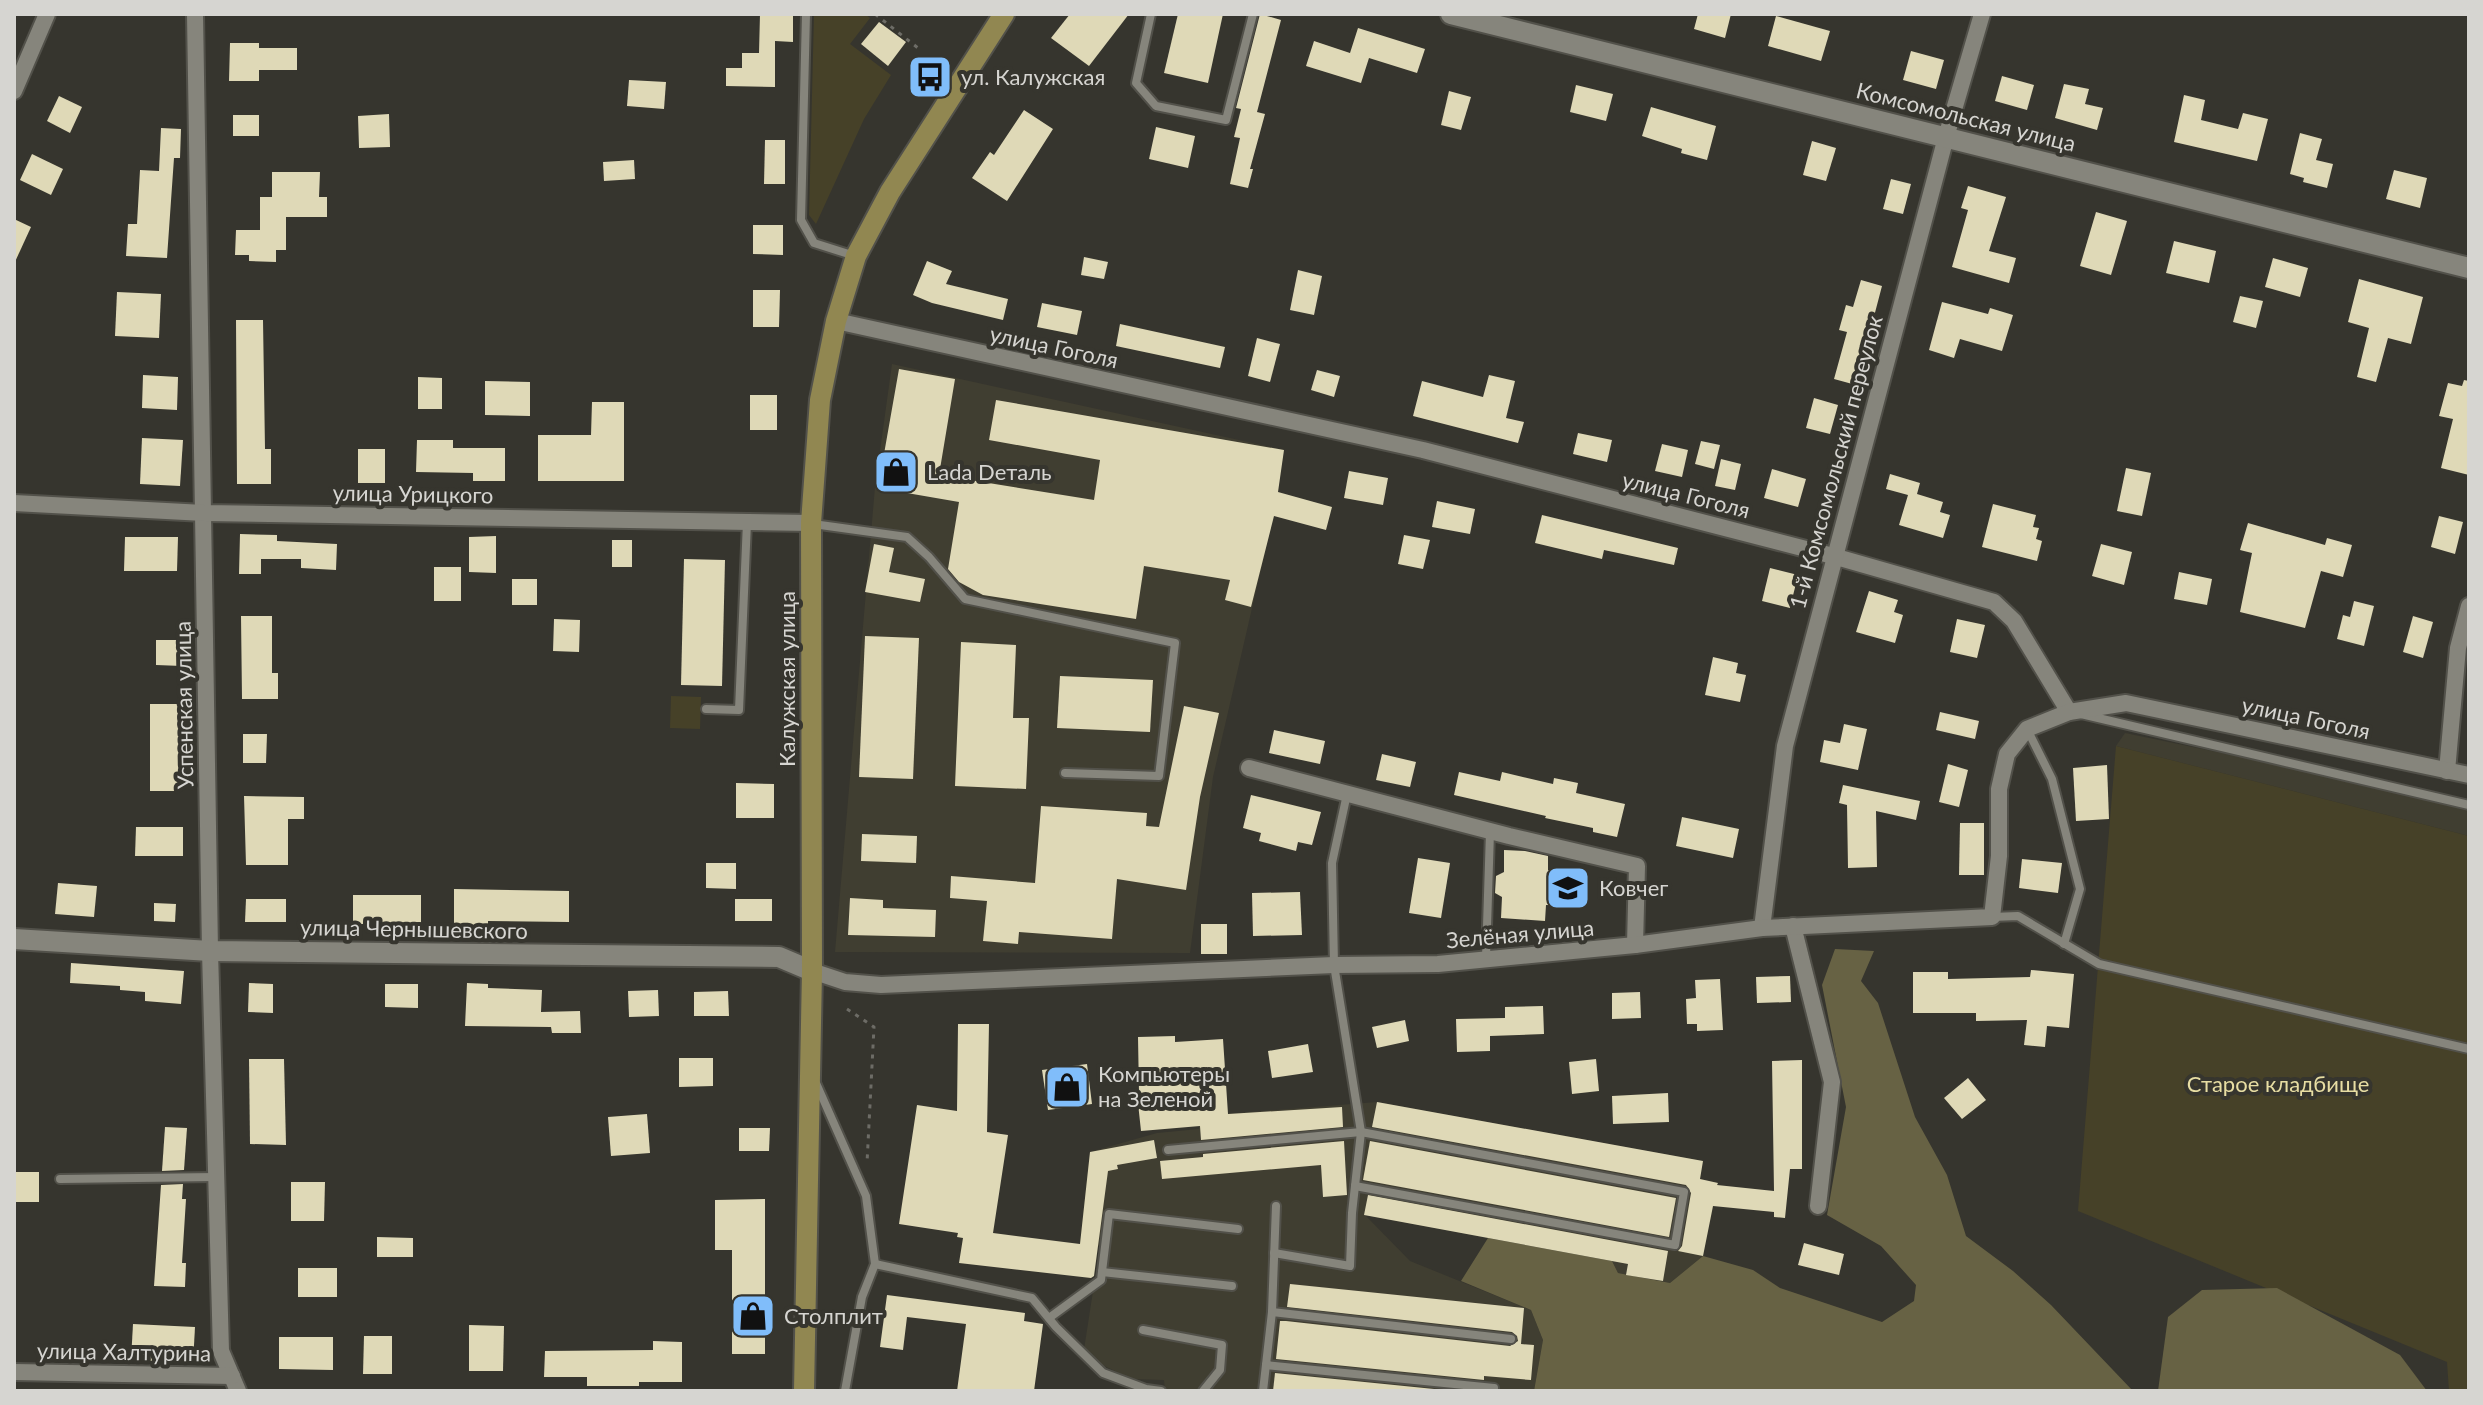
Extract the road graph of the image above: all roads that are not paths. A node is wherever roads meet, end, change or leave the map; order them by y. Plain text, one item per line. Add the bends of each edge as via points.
1 (47, 14) edge
2 (195, 14) edge
3 (806, 14) edge
4 (1151, 14) edge
5 (1253, 14) edge
6 (1451, 14) edge
7 (1982, 14) edge
8 (1001, 17) edge
9 (14, 91) edge
10 (1946, 137) junction
11 (856, 256) junction
12 (2469, 268) edge
13 (836, 321) junction
14 (14, 503) edge
15 (204, 513) junction
16 (747, 522) junction
17 (811, 523) junction
18 (1833, 556) junction
19 (2469, 606) edge
20 (706, 709) dead end
21 (2069, 712) junction
22 (2027, 729) junction
23 (1249, 768) dead end
24 (2447, 771) junction
25 (1065, 773) dead end
26 (2469, 775) edge
27 (1347, 794) junction
28 (2469, 805) edge
29 (1490, 832) junction
30 (1992, 917) junction
31 (1793, 926) junction
32 (1762, 928) junction
33 (14, 939) edge
34 (2064, 944) junction
35 (1635, 945) junction
36 (210, 951) junction
37 (1486, 958) junction
38 (1334, 965) junction
39 (812, 971) junction
40 (2469, 1049) edge
41 (810, 1070) junction
42 (1361, 1132) junction
43 (1168, 1150) dead end
44 (216, 1177) junction
45 (60, 1179) dead end
46 (1355, 1186) junction
47 (1276, 1206) dead end
48 (1818, 1206) dead end
49 (1238, 1229) dead end
50 (1274, 1253) junction
51 (875, 1264) junction
52 (1102, 1272) junction
53 (1232, 1286) dead end
54 (1272, 1312) junction
55 (1049, 1318) junction
56 (1143, 1330) dead end
57 (1511, 1339) dead end
58 (1266, 1365) junction
59 (14, 1372) edge
60 (235, 1384) edge
61 (1494, 1388) dead end
62 (804, 1391) edge
63 (845, 1391) edge
64 (1161, 1391) edge
65 (1203, 1391) edge
66 (1263, 1391) edge

1 - 9 street
2 - 15 street, Успенская улица
3 - 11 lane via 801,220 814,243
4 - 5 lane via 1136,83 1156,106 1226,120
6 - 10 street, Комсомольская улица
7 - 10 street, 1-й Комсомольский переулок
8 - 11 main road, Калужская улица via 890,192
10 - 12 street, Комсомольская улица
10 - 18 street, 1-й Комсомольский переулок
11 - 13 main road, Калужская улица
13 - 17 main road, Калужская улица via 820,400
13 - 18 street, улица Гоголя via 1423,450
14 - 15 street, улица Урицкого
15 - 16 street, улица Урицкого
15 - 36 street, Успенская улица
16 - 17 street, улица Урицкого
16 - 20 lane via 739,710
17 - 25 lane via 907,537 965,599 1175,643 1159,776
17 - 39 main road, Калужская улица
18 - 21 street, улица Гоголя via 1994,602 2014,621
18 - 32 street, 1-й Комсомольский переулок via 1785,746
19 - 24 street via 2458,648
21 - 22 street
21 - 24 street, улица Гоголя via 2126,703
21 - 28 lane
22 - 30 street via 2007,754 1999,789
22 - 34 lane via 2052,779 2080,889
23 - 27 street
24 - 26 street, улица Гоголя
27 - 29 street
27 - 38 lane via 1332,863
29 - 35 street via 1637,866
29 - 37 lane
30 - 31 street, Зелёная улица
30 - 34 lane via 2018,916
31 - 32 street, Зелёная улица
31 - 48 street via 1832,1082
32 - 35 street, Зелёная улица
33 - 36 street, улица Чернышевского
34 - 40 lane via 2099,964
35 - 37 street, Зелёная улица
36 - 39 street, улица Чернышевского via 779,957
36 - 44 street, Успенская улица
37 - 38 street, Зелёная улица
38 - 39 street, Зелёная улица via 881,985 845,982
38 - 42 lane
39 - 41 main road, Калужская улица
41 - 51 lane via 866,1196
41 - 62 main road, Калужская улица
42 - 43 lane
42 - 46 lane
42 - 46 lane via 1684,1192 1675,1245
44 - 45 lane
44 - 60 street, Успенская улица via 221,1351
46 - 50 lane via 1350,1266
47 - 50 lane
49 - 52 lane via 1109,1214
50 - 54 lane
51 - 55 lane via 1032,1298
51 - 63 lane via 862,1297
52 - 53 lane
52 - 55 lane via 1101,1280
54 - 57 lane
54 - 58 lane
55 - 64 lane via 1103,1373
56 - 65 lane via 1222,1345 1220,1370
58 - 61 lane
58 - 66 lane
59 - 60 street, улица Халтурина

